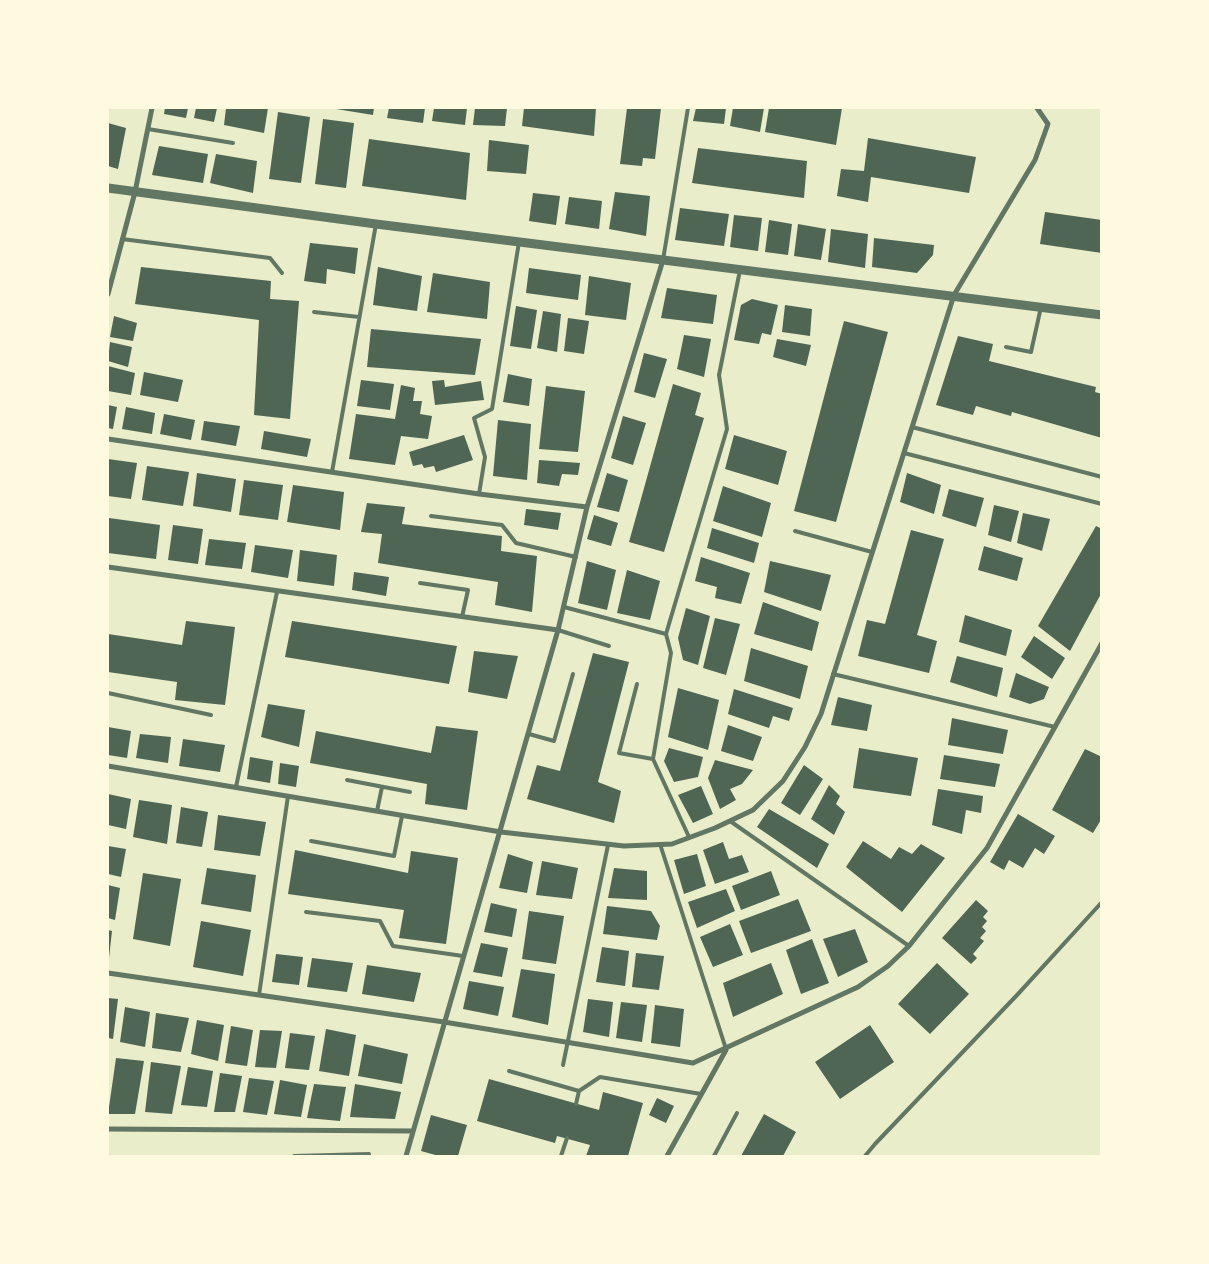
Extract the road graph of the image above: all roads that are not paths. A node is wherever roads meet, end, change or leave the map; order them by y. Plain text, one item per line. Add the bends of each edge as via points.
1 (152, 108) edge
2 (688, 108) edge
3 (1037, 108) edge
4 (148, 129) junction
5 (233, 144) dead end
6 (108, 188) edge
7 (135, 192) junction
8 (376, 224) junction
9 (122, 239) junction
10 (519, 242) junction
11 (663, 260) junction
12 (740, 270) junction
13 (282, 273) dead end
14 (108, 294) edge
15 (954, 295) junction
16 (1040, 307) junction
17 (314, 312) dead end
18 (1102, 315) edge
19 (359, 317) junction
20 (1006, 347) dead end
21 (912, 427) junction
22 (108, 438) edge
23 (904, 453) junction
24 (332, 472) junction
25 (1102, 477) edge
26 (479, 494) junction
27 (1102, 504) edge
28 (587, 507) junction
29 (432, 516) dead end
30 (795, 531) dead end
31 (872, 552) junction
32 (576, 557) junction
33 (108, 567) edge
34 (420, 584) dead end
35 (277, 592) junction
36 (564, 607) junction
37 (462, 617) junction
38 (558, 630) junction
39 (666, 634) junction
40 (1102, 643) edge
41 (609, 646) dead end
42 (573, 674) dead end
43 (833, 674) junction
44 (637, 684) dead end
45 (108, 693) edge
46 (211, 716) dead end
47 (1056, 727) junction
48 (529, 734) junction
49 (654, 760) junction
50 (108, 766) edge
51 (347, 780) dead end
52 (382, 786) junction
53 (236, 787) junction
54 (410, 792) dead end
55 (288, 796) junction
56 (377, 811) junction
57 (402, 816) junction
58 (730, 821) junction
59 (501, 832) junction
60 (689, 837) junction
61 (311, 841) dead end
62 (660, 844) junction
63 (608, 845) junction
64 (1102, 902) edge
65 (306, 912) dead end
66 (909, 946) junction
67 (463, 956) junction
68 (108, 973) edge
69 (259, 995) junction
70 (444, 1022) junction
71 (569, 1042) junction
72 (726, 1049) junction
73 (563, 1065) dead end
74 (509, 1071) dead end
75 (579, 1091) junction
76 (701, 1094) junction
77 (576, 1104) dead end
78 (737, 1113) dead end
79 (108, 1129) edge
80 (413, 1131) junction
81 (567, 1138) dead end
82 (294, 1156) edge
83 (368, 1156) edge
84 (406, 1156) edge
85 (562, 1156) edge
86 (667, 1156) edge
87 (714, 1156) edge
88 (865, 1156) edge

1 - 4 street
2 - 11 lane
3 - 15 street via 1048,124 1034,160
4 - 5 lane
4 - 7 street
6 - 7 street
7 - 8 street
7 - 9 street
8 - 10 street
8 - 19 lane
9 - 13 lane via 270,258
9 - 14 street
10 - 11 street
10 - 26 lane via 492,409 474,418 485,457
11 - 12 street
11 - 28 street
12 - 15 street
12 - 39 lane via 719,375 727,429
15 - 16 street
15 - 21 street
16 - 18 street
16 - 20 lane via 1031,352
17 - 19 lane
19 - 24 lane
21 - 23 street
21 - 25 lane
22 - 24 street
23 - 27 lane
23 - 31 street
24 - 26 street
26 - 28 street
28 - 32 street
29 - 32 lane via 502,525 516,543
30 - 31 lane
31 - 43 street
32 - 36 street
33 - 35 street
34 - 37 lane via 468,590
35 - 37 street
35 - 53 lane
36 - 38 street
36 - 39 lane
37 - 38 street
38 - 41 lane
38 - 48 street
39 - 49 lane via 671,653
40 - 47 street
42 - 48 lane via 554,741
43 - 47 lane
43 - 58 street via 821,714 783,781 753,810
44 - 49 lane via 619,753
45 - 46 lane
47 - 66 street via 987,848
48 - 59 street
49 - 60 lane
50 - 53 street
51 - 52 lane
52 - 54 lane
52 - 56 lane
53 - 55 street
55 - 56 street
55 - 69 lane
56 - 57 street
57 - 59 street
57 - 61 lane via 394,856
58 - 60 street
58 - 66 lane
59 - 63 street
59 - 67 street
60 - 62 street via 672,844
62 - 63 street
62 - 72 lane
63 - 71 lane
64 - 88 lane
65 - 67 lane via 380,921 393,946
66 - 72 street via 858,987
67 - 70 street
68 - 69 street
69 - 70 street
70 - 71 street
70 - 80 street
71 - 72 street via 693,1063
71 - 73 lane
72 - 76 street
74 - 75 lane
75 - 76 lane via 600,1076
75 - 77 lane
76 - 86 street
78 - 87 lane
79 - 80 street
80 - 84 street
81 - 85 lane
82 - 83 lane

